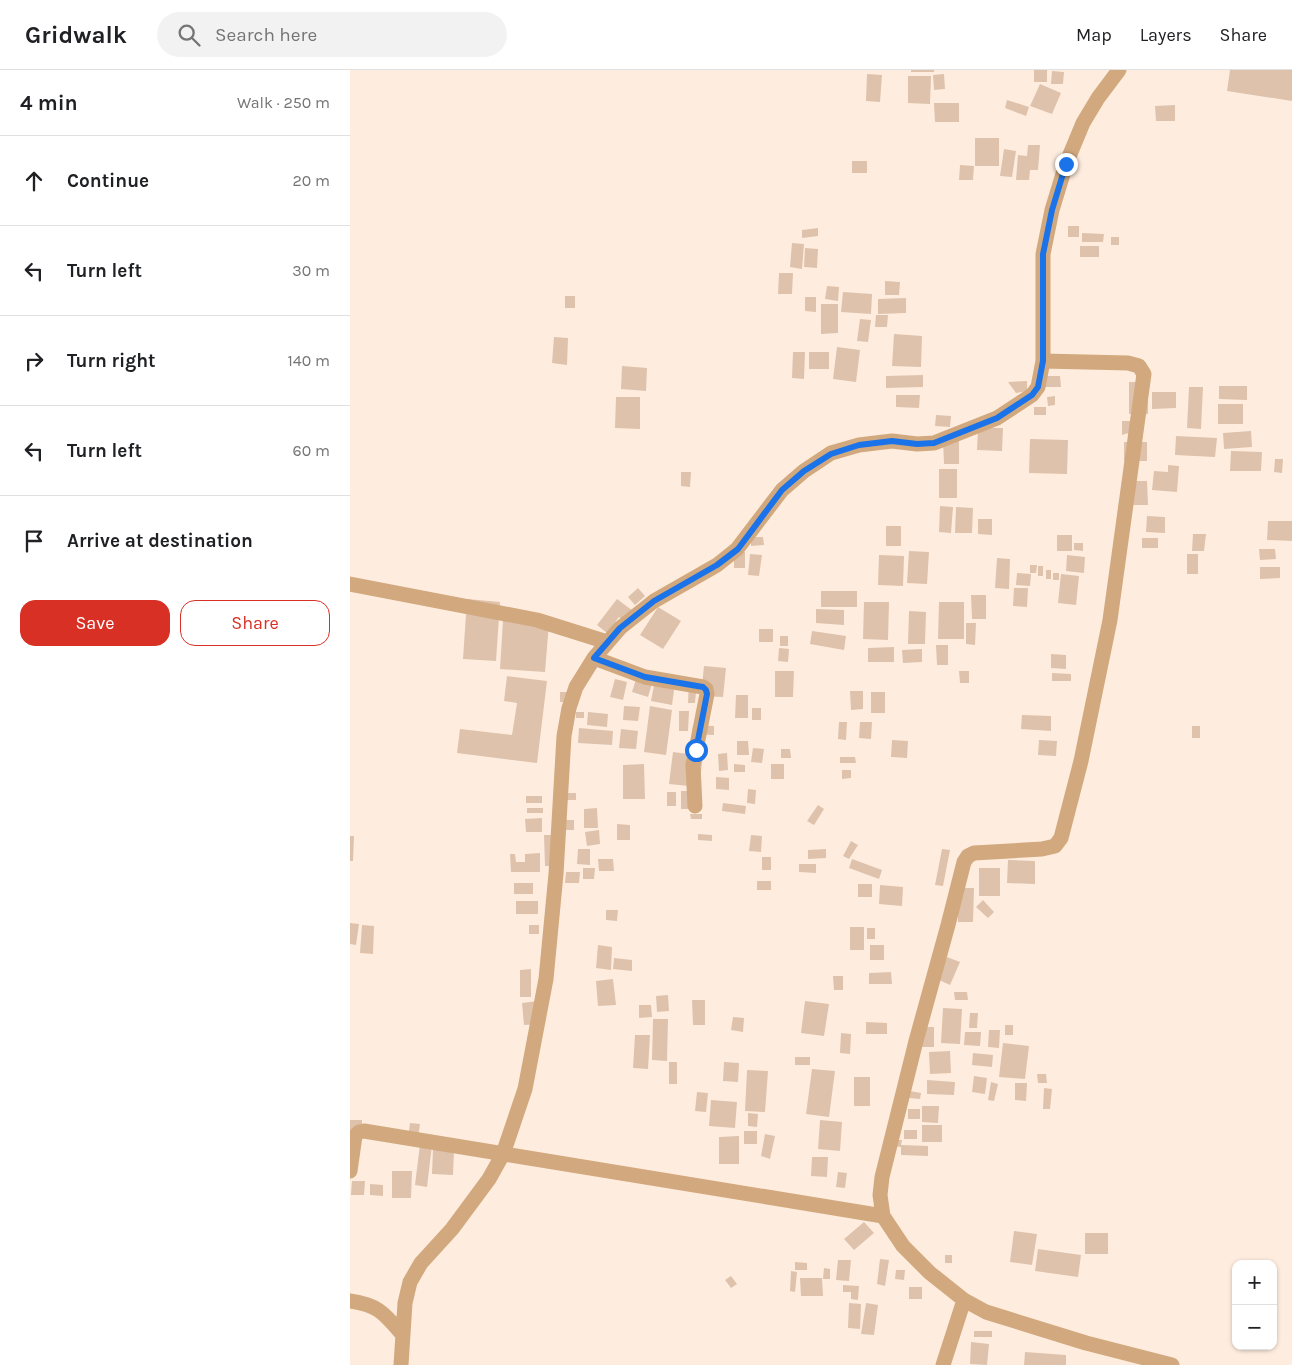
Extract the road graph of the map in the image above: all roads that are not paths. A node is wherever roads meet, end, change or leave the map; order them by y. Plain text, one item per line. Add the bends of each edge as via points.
1 (1119, 70) edge
2 (1043, 361) junction
3 (350, 584) edge
4 (607, 642) junction
5 (594, 658) junction
6 (696, 806) dead end
7 (503, 1154) junction
8 (350, 1171) edge
9 (883, 1216) junction
10 (964, 1300) junction
11 (350, 1301) edge
12 (402, 1334) junction
13 (401, 1365) edge
14 (943, 1365) edge
15 (1172, 1365) edge

1 - 2 street via 1083,123 1052,210 1043,254
2 - 4 street via 1038,387 1032,395 997,418 934,443 892,441 859,445 824,458 782,490 738,549 717,565 654,601
2 - 9 street via 1128,363 1139,366 1144,374 1108,628 1062,838 1055,846 1042,849 974,853 964,862 882,1177
3 - 4 street via 537,620
4 - 5 street
5 - 6 street via 645,677 706,690 693,765
5 - 7 street via 576,686 569,708 564,736 546,979 525,1089
7 - 8 street via 361,1131 355,1136
7 - 9 street
7 - 12 street via 489,1179 452,1229 421,1263 410,1282
9 - 10 street via 930,1273
10 - 14 street
10 - 15 street via 986,1312
11 - 12 street via 374,1307
12 - 13 street

